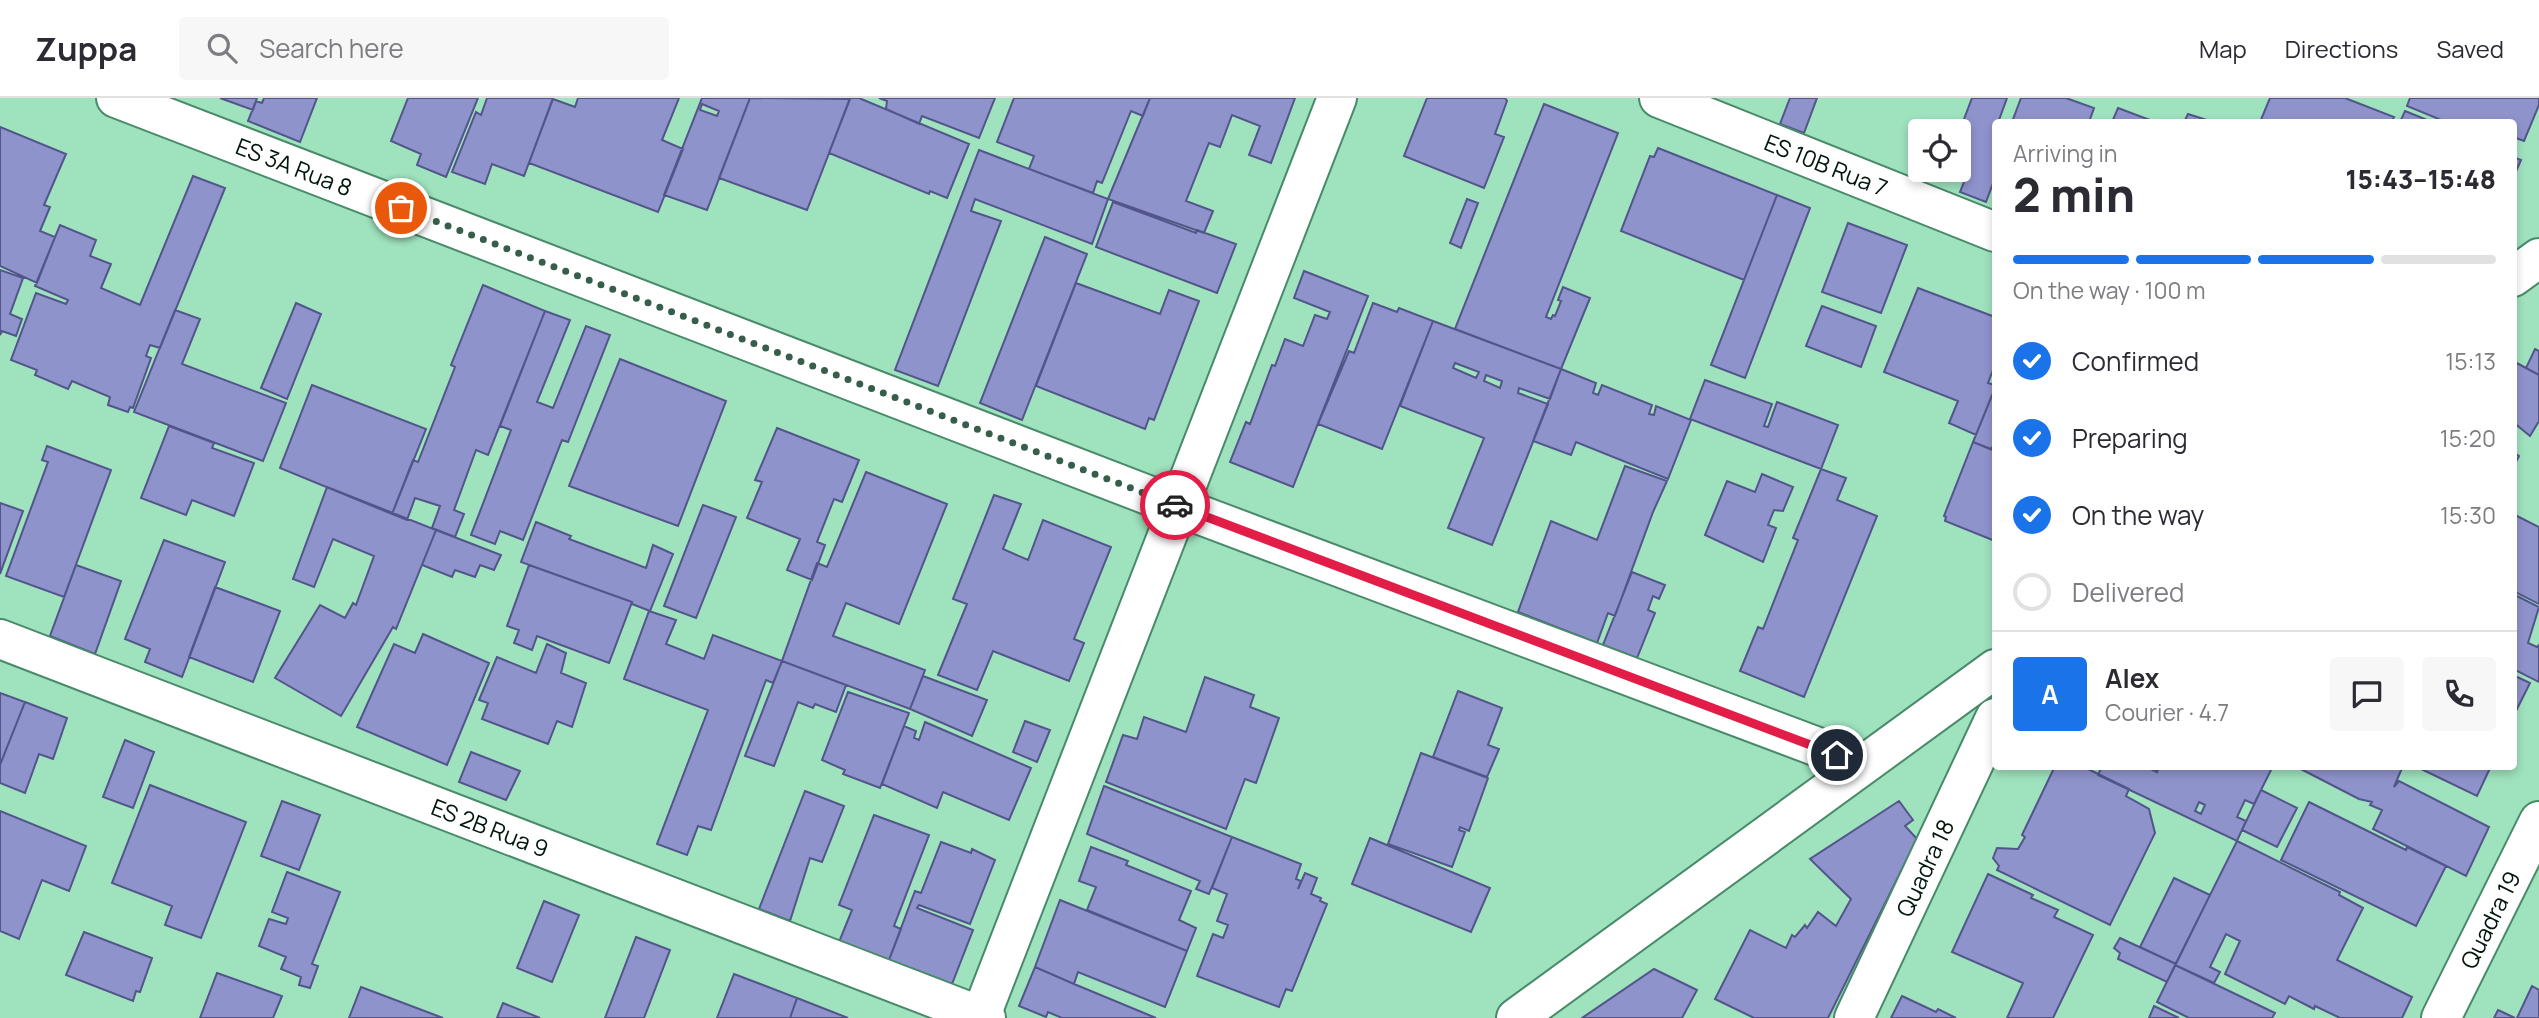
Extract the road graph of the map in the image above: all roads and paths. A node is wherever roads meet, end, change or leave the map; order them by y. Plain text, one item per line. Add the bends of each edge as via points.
1 (116, 98) edge
2 (1337, 98) edge
3 (1659, 98) edge
4 (1992, 231) edge
5 (2539, 258) edge
6 (2517, 274) edge
7 (1179, 507) junction
8 (0, 639) edge
9 (1992, 671) edge
10 (1992, 724) edge
11 (1863, 764) junction
12 (2539, 821) edge
13 (982, 1017) edge
14 (1516, 1018) edge
15 (1854, 1018) edge
16 (2441, 1018) edge

1 - 7 street, ES 3A Rua 8
2 - 7 street
3 - 4 street, ES 10B Rua 7
5 - 6 street
7 - 11 street, ES 3A Rua 8
7 - 13 street
8 - 13 street, ES 2B Rua 9
9 - 11 street
10 - 15 street, Quadra 18
11 - 14 street
12 - 16 street, Quadra 19

